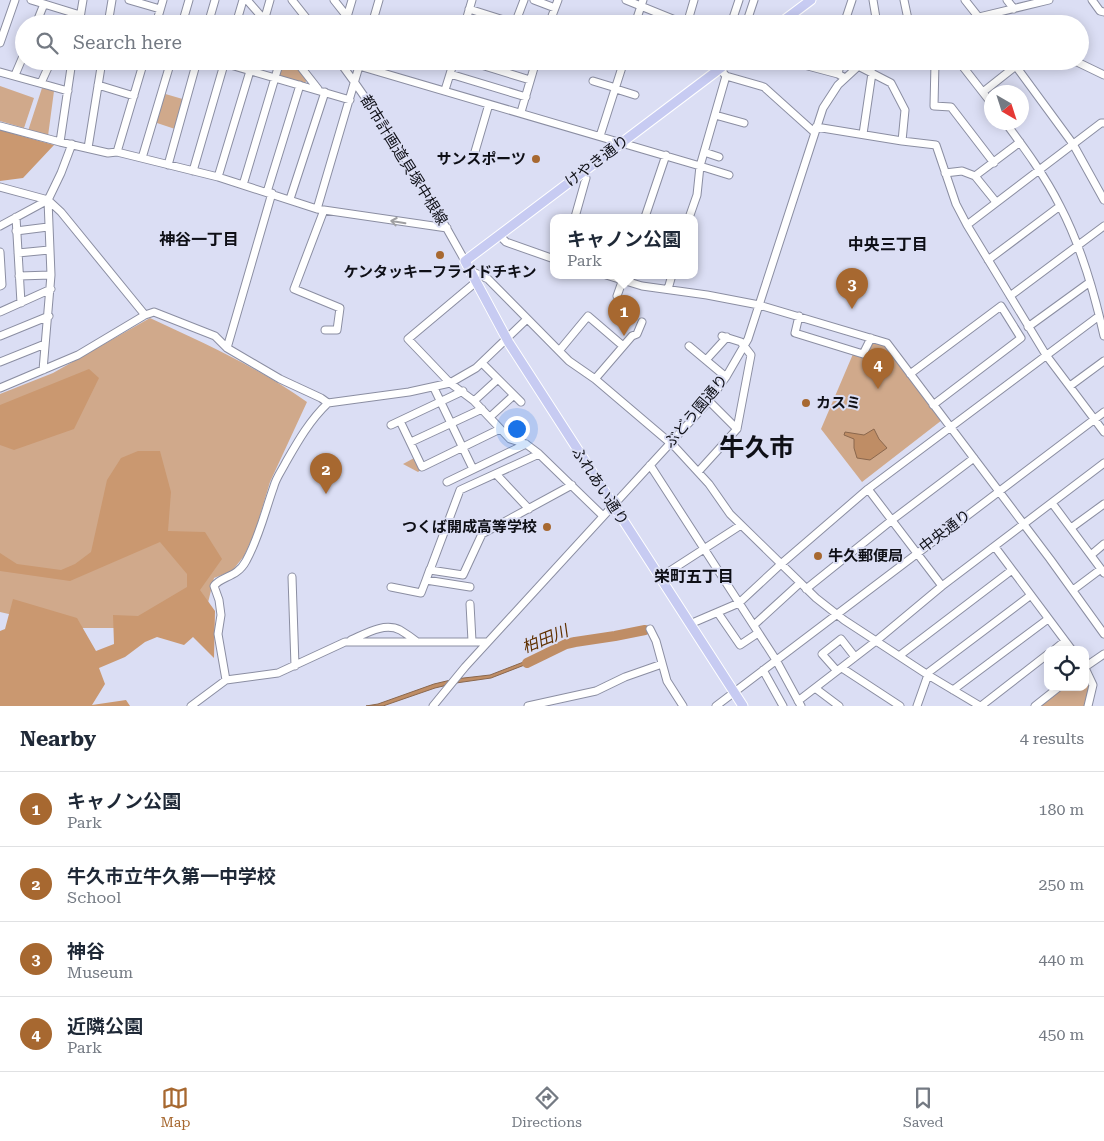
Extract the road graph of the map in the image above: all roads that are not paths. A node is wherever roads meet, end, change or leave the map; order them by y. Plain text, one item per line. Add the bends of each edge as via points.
1 (16, 0) edge
2 (31, 0) edge
3 (83, 0) edge
4 (112, 0) edge
5 (129, 0) edge
6 (163, 0) edge
7 (189, 0) edge
8 (215, 0) edge
9 (243, 0) edge
10 (247, 0) edge
11 (270, 0) edge
12 (292, 0) edge
13 (334, 0) edge
14 (352, 0) edge
15 (379, 0) edge
16 (472, 0) edge
17 (524, 0) edge
18 (534, 0) edge
19 (558, 0) edge
20 (626, 0) edge
21 (694, 0) edge
22 (739, 0) edge
23 (754, 0) edge
24 (811, 0) edge
25 (859, 0) edge
26 (872, 0) edge
27 (904, 0) edge
28 (965, 0) edge
29 (1007, 0) edge
30 (1049, 0) edge
31 (1092, 0) edge
32 (851, 2) edge
33 (642, 3) edge
34 (44, 4) junction
35 (555, 8) junction
36 (160, 9) junction
37 (469, 9) junction
38 (1014, 9) junction
39 (1104, 12) edge
40 (40, 15) edge
41 (80, 15) joint
42 (110, 15) edge
43 (158, 15) edge
44 (185, 15) edge
45 (211, 15) edge
46 (239, 15) edge
47 (259, 15) edge
48 (267, 15) edge
49 (304, 15) edge
50 (345, 15) edge
51 (348, 15) edge
52 (375, 15) edge
53 (467, 15) edge
54 (488, 15) edge
55 (518, 15) edge
56 (552, 15) edge
57 (638, 15) edge
58 (667, 15) edge
59 (689, 15) edge
60 (735, 15) edge
61 (749, 15) edge
62 (791, 15) edge
63 (847, 15) edge
64 (875, 15) edge
65 (907, 15) edge
66 (976, 15) edge
67 (987, 15) edge
68 (0, 43) edge
69 (1089, 68) edge
70 (17, 70) edge
71 (47, 70) edge
72 (71, 70) edge
73 (100, 70) edge
74 (141, 70) edge
75 (168, 70) edge
76 (195, 70) edge
77 (220, 70) edge
78 (250, 70) joint
79 (277, 70) edge
80 (304, 70) edge
81 (346, 70) edge
82 (358, 70) edge
83 (382, 70) edge
84 (451, 70) edge
85 (497, 70) edge
86 (533, 70) edge
87 (621, 70) edge
88 (717, 70) edge
89 (722, 70) edge
90 (821, 70) edge
91 (842, 70) edge
92 (852, 70) edge
93 (868, 70) edge
94 (935, 70) edge
95 (965, 70) edge
96 (1007, 70) edge
97 (1018, 70) edge
98 (0, 72) edge
99 (450, 74) junction
100 (872, 74) junction
101 (15, 75) junction
102 (1104, 75) edge
103 (726, 76) junction
104 (842, 76) junction
105 (275, 78) junction
106 (530, 80) junction
107 (354, 81) junction
108 (593, 81) dead end
109 (41, 83) junction
110 (98, 85) junction
111 (300, 85) junction
112 (616, 88) junction
113 (445, 90) junction
114 (68, 91) junction
115 (322, 91) junction
116 (982, 92) junction
117 (984, 94) edge
118 (635, 95) dead end
119 (134, 96) junction
120 (526, 97) junction
121 (350, 100) junction
122 (490, 104) junction
123 (520, 112) junction
124 (715, 115) junction
125 (744, 123) dead end
126 (1104, 123) edge
127 (0, 126) edge
128 (815, 130) junction
129 (1011, 130) edge
130 (863, 134) junction
131 (600, 136) junction
132 (902, 141) junction
133 (60, 142) junction
134 (623, 142) junction
135 (1020, 142) junction
136 (72, 144) junction
137 (1073, 144) junction
138 (88, 148) junction
139 (117, 152) junction
140 (704, 152) junction
141 (474, 155) dead end
142 (666, 155) junction
143 (719, 157) dead end
144 (142, 158) junction
145 (994, 163) junction
146 (168, 165) junction
147 (700, 166) junction
148 (1039, 170) junction
149 (193, 171) junction
150 (582, 173) junction
151 (945, 173) junction
152 (729, 174) dead end
153 (976, 176) junction
154 (218, 177) junction
155 (243, 185) junction
156 (0, 187) edge
157 (269, 192) junction
158 (290, 199) junction
159 (48, 200) junction
160 (1104, 200) edge
161 (996, 202) junction
162 (1060, 206) junction
163 (320, 209) junction
164 (576, 214) edge
165 (646, 214) edge
166 (690, 214) edge
167 (16, 217) junction
168 (967, 225) junction
169 (0, 226) edge
170 (1104, 226) edge
171 (48, 228) junction
172 (447, 228) junction
173 (16, 230) junction
174 (499, 236) junction
175 (1077, 246) junction
176 (49, 250) junction
177 (0, 252) edge
178 (18, 253) junction
179 (550, 258) edge
180 (0, 260) edge
181 (988, 260) junction
182 (465, 261) junction
183 (471, 272) junction
184 (51, 275) junction
185 (19, 276) junction
186 (625, 279) edge
187 (627, 279) edge
188 (671, 279) edge
189 (476, 282) junction
190 (1090, 282) junction
191 (0, 286) edge
192 (51, 289) junction
193 (668, 289) junction
194 (617, 296) dead end
195 (1010, 296) junction
196 (21, 303) junction
197 (759, 305) junction
198 (0, 312) edge
199 (145, 315) junction
200 (49, 316) junction
201 (799, 316) junction
202 (1099, 316) junction
203 (527, 320) junction
204 (642, 322) dead end
205 (1028, 326) junction
206 (325, 330) dead end
207 (0, 336) edge
208 (1104, 336) edge
209 (871, 338) junction
210 (507, 339) junction
211 (45, 344) junction
212 (623, 346) junction
213 (689, 346) dead end
214 (745, 346) junction
215 (227, 348) junction
216 (559, 351) junction
217 (1046, 355) junction
218 (706, 360) junction
219 (1104, 361) edge
220 (0, 362) edge
221 (482, 363) junction
222 (43, 370) junction
223 (910, 374) junction
224 (726, 377) junction
225 (498, 379) junction
226 (595, 379) junction
227 (450, 383) junction
228 (0, 386) edge
229 (1070, 386) junction
230 (434, 388) junction
231 (462, 391) junction
232 (514, 395) junction
233 (474, 400) junction
234 (440, 401) junction
235 (709, 401) junction
236 (521, 402) dead end
237 (328, 403) junction
238 (933, 405) junction
239 (482, 409) junction
240 (1104, 412) edge
241 (490, 417) junction
242 (1095, 419) junction
243 (400, 421) junction
244 (450, 424) junction
245 (391, 425) dead end
246 (951, 427) junction
247 (500, 429) junction
248 (737, 429) junction
249 (1104, 432) edge
250 (411, 442) junction
251 (670, 442) junction
252 (526, 444) junction
253 (461, 448) junction
254 (539, 454) junction
255 (974, 458) junction
256 (1104, 463) edge
257 (650, 465) junction
258 (473, 470) junction
259 (698, 472) junction
260 (496, 474) junction
261 (446, 482) dead end
262 (572, 486) junction
263 (868, 489) junction
264 (999, 491) junction
265 (1052, 503) junction
266 (1104, 504) edge
267 (612, 505) junction
268 (529, 509) junction
269 (603, 516) junction
270 (892, 520) junction
271 (1024, 524) junction
272 (741, 525) junction
273 (1071, 528) junction
274 (1104, 544) edge
275 (994, 547) junction
276 (704, 548) junction
277 (917, 553) junction
278 (1090, 555) junction
279 (781, 564) junction
280 (430, 569) junction
281 (1012, 570) junction
282 (1102, 571) edge
283 (292, 577) dead end
284 (659, 578) junction
285 (426, 580) junction
286 (800, 583) junction
287 (942, 586) junction
288 (392, 587) dead end
289 (470, 587) dead end
290 (806, 589) junction
291 (1073, 590) junction
292 (1031, 596) junction
293 (739, 603) junction
294 (470, 604) dead end
295 (718, 613) junction
296 (836, 614) junction
297 (1048, 619) junction
298 (690, 624) junction
299 (754, 625) junction
300 (650, 629) dead end
301 (758, 633) junction
302 (1104, 634) edge
303 (416, 641) junction
304 (472, 641) junction
305 (876, 641) junction
306 (1065, 641) junction
307 (345, 642) junction
308 (487, 642) junction
309 (1059, 646) edge
310 (1069, 646) edge
311 (1104, 654) edge
312 (899, 656) junction
313 (855, 657) junction
314 (1044, 657) edge
315 (776, 660) junction
316 (662, 664) junction
317 (1089, 664) edge
318 (295, 666) junction
319 (763, 670) junction
320 (840, 670) junction
321 (928, 675) junction
322 (1089, 676) edge
323 (226, 680) junction
324 (815, 688) junction
325 (953, 690) junction
326 (1054, 691) edge
327 (734, 692) junction
328 (800, 703) edge
329 (192, 706) edge
330 (433, 706) edge
331 (528, 706) edge
332 (683, 706) edge
333 (716, 706) edge
334 (743, 706) edge
335 (783, 706) edge
336 (840, 706) edge
337 (900, 706) edge
338 (917, 706) edge
339 (981, 706) edge
340 (1035, 706) edge
341 (1088, 706) edge

1 - 68 street
2 - 34 street
3 - 41 street
4 - 42 street
5 - 36 street
6 - 36 street
7 - 44 street
8 - 45 street
9 - 46 street
10 - 47 street
11 - 48 street
12 - 49 street
13 - 50 street
14 - 51 street
15 - 52 street
16 - 37 street
17 - 55 street
18 - 35 street
19 - 35 street
20 - 33 street
21 - 59 street
22 - 60 street
23 - 61 street
24 - 62 main road
25 - 32 street
26 - 64 street
27 - 65 street
28 - 66 street
29 - 38 street
30 - 38 street
31 - 39 street
32 - 63 street
33 - 57 street
33 - 58 street
34 - 40 street
34 - 41 street
35 - 56 street
36 - 43 street
37 - 53 street
37 - 54 street
38 - 67 street
69 - 102 street
70 - 101 street
71 - 109 street
72 - 114 street
73 - 110 street
74 - 119 street
75 - 144 street
76 - 146 street
77 - 149 street
78 - 105 street
78 - 154 street
79 - 105 street
80 - 115 street
81 - 107 street, 都市計画道貝塚中根線
82 - 107 street
83 - 113 street
84 - 99 street
85 - 106 street
86 - 106 street
87 - 112 street
88 - 134 main road, けやき通り
89 - 103 street
90 - 104 street
91 - 104 street
92 - 104 street, ぶどう園通り
93 - 100 street
94 - 145 street via 934,106 951,107
95 - 116 street
96 - 116 street
97 - 137 street
98 - 101 street
99 - 113 street
99 - 120 street
100 - 130 street
100 - 132 street via 892,83 906,110
101 - 109 street
103 - 124 street
103 - 128 street via 764,87
104 - 128 street, ぶどう園通り
105 - 111 street
105 - 155 street
106 - 120 street
107 - 121 street
107 - 172 street, 都市計画道貝塚中根線
108 - 112 street
109 - 114 street
110 - 119 street
110 - 138 street
111 - 115 street
111 - 157 street
112 - 118 street
112 - 131 street
113 - 122 street
114 - 133 street
115 - 121 street
115 - 158 street
116 - 117 street
119 - 139 street
120 - 123 street
121 - 163 street
122 - 123 street
122 - 141 street
123 - 131 street
124 - 125 street
124 - 140 street
126 - 137 street via 1101,122
127 - 133 street
128 - 130 street
128 - 197 street, ぶどう園通り
129 - 135 street
130 - 132 street
131 - 134 street
132 - 151 street via 936,144
133 - 136 street
134 - 142 street
134 - 150 main road, けやき通り
135 - 145 street
135 - 148 street
136 - 138 street
136 - 159 street
137 - 148 street
137 - 160 street
138 - 139 street
139 - 144 street
140 - 143 street
140 - 147 street
142 - 147 street
142 - 165 street
144 - 146 street
145 - 153 street
146 - 149 street
147 - 152 street
147 - 166 street
148 - 161 street
148 - 162 street
149 - 154 street
150 - 164 street via 586,178
150 - 174 main road, けやき通り
151 - 153 street via 962,171
151 - 168 street
153 - 161 street
154 - 155 street
155 - 157 street
156 - 159 street
157 - 158 street
157 - 215 street
158 - 163 street
159 - 167 street
159 - 171 street
159 - 199 street
161 - 168 street
162 - 175 street
162 - 181 street
172 -> 163 street
163 - 206 street via 294,289 340,308 337,330
167 - 169 street
167 - 173 street
168 - 181 street
170 - 175 street
171 - 173 street
171 - 176 street
172 - 182 street, 都市計画道貝塚中根線
173 - 178 street
174 - 179 street via 506,242
174 - 182 main road, けやき通り
175 - 190 street
175 - 195 street
176 - 178 street
176 - 184 street
177 - 180 street
178 - 185 street
180 - 191 street
181 - 195 street
182 - 183 main road, ふれあい通り
183 - 189 main road, ふれあい通り
183 - 203 street via 488,279
184 - 185 street
184 - 192 street
185 - 196 street
186 - 194 street
187 - 193 street via 642,286
188 - 193 street
189 - 210 main road, ふれあい通り
189 - 227 street via 408,340
190 - 202 street
190 - 205 street
192 - 196 street
192 - 200 street
193 - 197 street
195 - 205 street
196 - 198 street
197 - 201 street
197 - 214 street, ぶどう園通り
199 - 215 street via 154,312 189,325 215,336
199 - 222 street via 78,355
200 - 207 street
200 - 211 street
201 - 209 street
201 - 209 street via 795,333 863,354
202 - 208 street
202 - 217 street
203 - 210 street
203 - 216 street
204 - 212 street via 637,334
205 - 217 street
209 - 223 street via 887,343
210 - 221 street
210 - 267 main road, ふれあい通り
211 - 220 street
211 - 222 street
212 - 216 street via 588,316
212 - 226 street
213 - 218 street
214 - 218 street via 724,336
214 - 224 street, ぶどう園通り
214 - 248 street via 751,355
215 - 237 street
216 - 226 street
217 - 229 street
217 - 246 street
218 - 224 street
219 - 229 street
221 - 225 street
221 - 227 street
222 - 228 street
223 - 238 street
223 - 238 street via 1001,306 1021,338
224 - 235 street, ぶどう園通り
225 - 232 street
225 - 233 street
226 - 251 street
227 - 230 street
227 - 231 street
229 - 242 street
230 - 234 street
230 - 237 street
231 - 233 street
231 - 234 street
232 - 236 street
232 - 241 street
233 - 239 street
234 - 243 street
234 - 244 street
235 - 248 street
235 - 251 street, ぶどう園通り
237 - 323 street via 315,415 298,440 274,484 246,562 240,570 217,581 214,586 221,614 218,634
238 - 246 street
239 - 241 street
239 - 244 street
240 - 242 street, 中央通り
241 - 247 street
242 - 249 street
242 - 264 street, 中央通り
243 - 245 street
243 - 250 street
244 - 250 street
244 - 253 street
246 - 255 street
246 - 263 street
247 - 252 street via 510,439
247 - 253 street
248 - 259 street
250 - 253 street via 422,467
251 - 257 street, ぶどう園通り
251 - 259 street
252 - 254 street
252 - 258 street
253 - 258 street
254 - 260 street
254 - 262 street
255 - 264 street
255 - 270 street
256 - 265 street
257 - 267 street, ぶどう園通り
257 - 276 street
258 - 261 street
259 - 272 street
260 - 268 street
260 - 280 street via 460,490
262 - 268 street
262 - 269 street
263 - 270 street
263 - 279 street
264 - 271 street
264 - 277 street, 中央通り
265 - 271 street
265 - 273 street
266 - 273 street
267 - 269 street, ぶどう園通り
267 - 284 main road, ふれあい通り
268 - 280 street via 482,534 463,576
269 - 308 street, ぶどう園通り
270 - 277 street
270 - 290 street
271 - 275 street
271 - 291 street
272 - 276 street
272 - 279 street
273 - 278 street
274 - 278 street
275 - 281 street
275 - 287 street
276 - 284 street
276 - 293 street
277 - 287 street
277 - 296 street, 中央通り
278 - 282 street
279 - 286 street
279 - 293 street
280 - 285 street
281 - 292 street
281 - 312 street
282 - 291 street
283 - 318 street
284 - 298 main road, ふれあい通り
285 - 288 street via 421,593
285 - 289 street
286 - 290 street
286 - 299 street
287 - 305 street
290 - 296 street
291 - 302 street
292 - 297 street
292 - 321 street
293 - 295 street
293 - 299 street
294 - 304 street
295 - 298 street
295 - 301 street via 740,645
296 - 305 street
296 - 315 street, 中央通り
297 - 306 street
297 - 325 street
298 - 327 main road, ふれあい通り
299 - 301 street
300 - 316 street
301 - 315 street
303 - 304 street
303 - 307 street
303 - 307 street via 393,628 376,629
304 - 308 street
305 - 312 street
305 - 313 street
306 - 309 street
306 - 310 street
307 - 318 street
308 - 330 street, ぶどう園通り
311 - 317 street
312 - 321 street
313 - 320 street
313 - 320 street via 841,639 822,654
314 - 339 street
315 - 319 street, 中央通り
315 - 328 street
316 - 331 street via 625,676 596,691
316 - 332 street via 667,681
318 - 323 street via 278,673
319 - 327 street, 中央通り
319 - 335 street
320 - 324 street
320 - 337 street
321 - 325 street
321 - 338 street
322 - 341 street via 1093,685
323 - 329 street
324 - 328 street
324 - 336 street
325 - 339 street
326 - 340 street
327 - 333 street, 中央通り
327 - 334 main road, ふれあい通り

